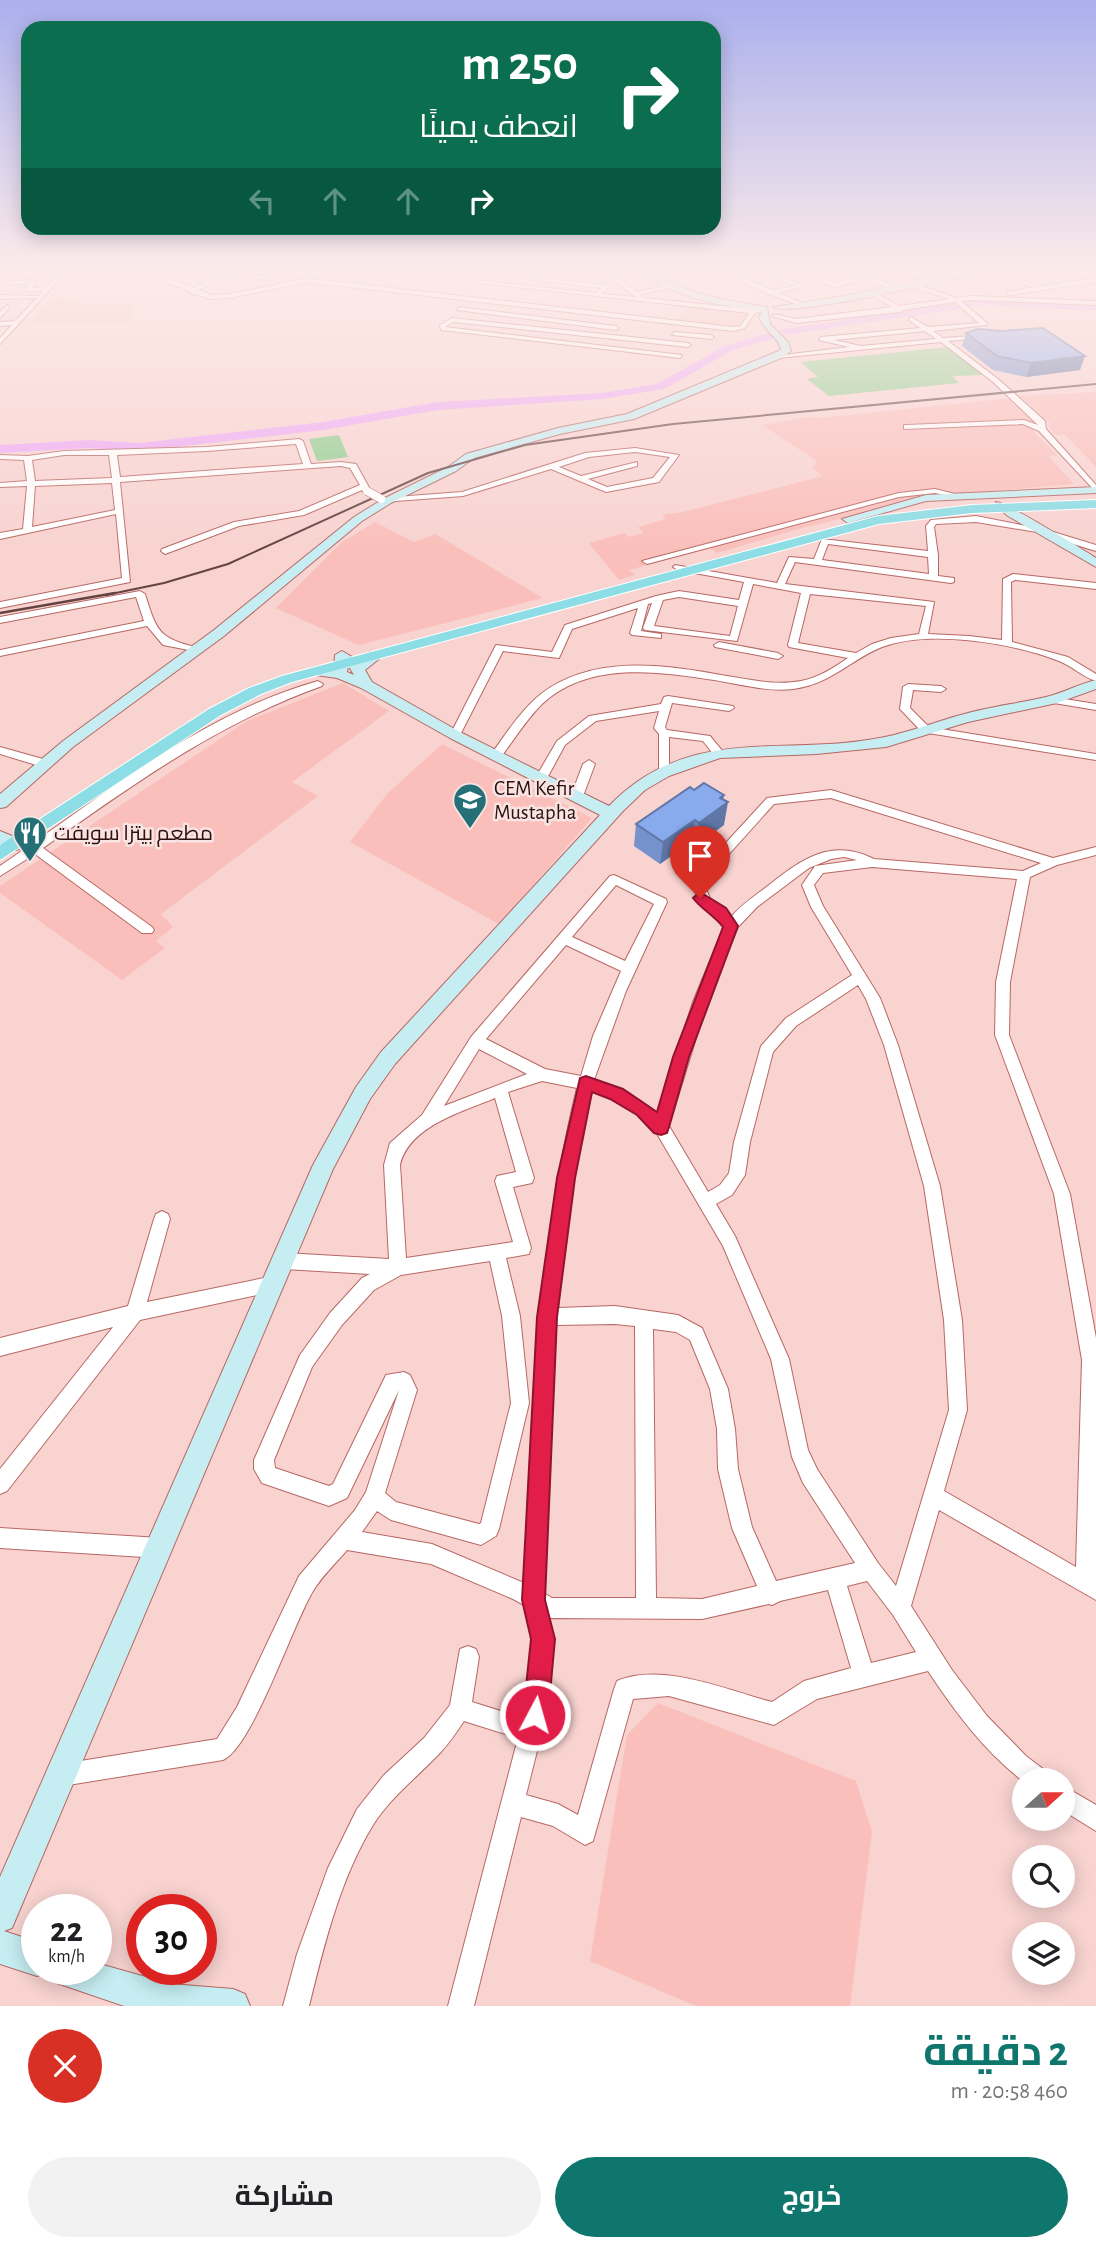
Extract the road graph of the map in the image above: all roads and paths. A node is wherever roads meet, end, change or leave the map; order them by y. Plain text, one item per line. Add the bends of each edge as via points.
1 (740, 363) edge
2 (973, 363) edge
3 (907, 427) dead end
4 (1042, 429) junction
5 (254, 445) junction
6 (207, 449) junction
7 (616, 451) junction
8 (113, 453) junction
9 (0, 457) edge
10 (28, 458) junction
11 (634, 464) junction
12 (551, 466) junction
13 (308, 467) junction
14 (256, 470) junction
15 (211, 473) junction
16 (579, 479) junction
17 (116, 480) junction
18 (656, 480) junction
19 (31, 484) junction
20 (0, 485) edge
21 (366, 488) junction
22 (1096, 491) edge
23 (959, 496) junction
24 (945, 497) junction
25 (1096, 498) edge
26 (384, 500) junction
27 (1096, 503) edge
28 (931, 509) junction
29 (120, 510) junction
30 (1022, 515) junction
31 (848, 519) junction
32 (799, 527) junction
33 (27, 531) junction
34 (0, 536) edge
35 (1096, 548) edge
36 (165, 551) dead end
37 (934, 555) junction
38 (648, 561) dead end
39 (817, 562) junction
40 (1096, 564) edge
41 (690, 566) junction
42 (934, 578) junction
43 (951, 580) dead end
44 (749, 581) junction
45 (779, 586) junction
46 (1096, 586) edge
47 (806, 591) junction
48 (659, 598) junction
49 (644, 603) junction
50 (744, 604) junction
51 (0, 605) edge
52 (0, 620) edge
53 (149, 623) junction
54 (923, 636) junction
55 (1007, 644) junction
56 (195, 650) junction
57 (0, 653) edge
58 (374, 655) joint
59 (778, 656) dead end
60 (859, 657) junction
61 (347, 665) junction
62 (317, 677) junction
63 (1096, 678) edge
64 (1096, 684) edge
65 (941, 689) dead end
66 (1052, 700) junction
67 (664, 707) junction
68 (1096, 707) edge
69 (729, 708) dead end
70 (926, 730) junction
71 (664, 733) junction
72 (455, 735) junction
73 (0, 750) edge
74 (718, 753) junction
75 (496, 756) junction
76 (1096, 757) edge
77 (46, 764) junction
78 (589, 764) dead end
79 (663, 772) junction
80 (542, 777) junction
81 (577, 796) junction
82 (0, 803) edge
83 (611, 814) junction
84 (4, 842) edge
85 (36, 848) junction
86 (1096, 851) edge
87 (1053, 862) junction
88 (872, 863) junction
89 (0, 872) edge
90 (1024, 875) junction
91 (731, 926) junction
92 (147, 930) dead end
93 (563, 938) junction
94 (627, 968) junction
95 (860, 977) junction
96 (476, 1041) junction
97 (542, 1075) junction
98 (586, 1083) junction
99 (500, 1089) junction
100 (427, 1120) junction
101 (661, 1127) junction
102 (705, 1202) junction
103 (162, 1219) dead end
104 (497, 1254) junction
105 (284, 1261) junction
106 (398, 1267) junction
107 (274, 1284) junction
108 (135, 1313) junction
109 (547, 1317) junction
110 (644, 1319) junction
111 (0, 1347) edge
112 (0, 1484) edge
113 (933, 1496) junction
114 (374, 1497) junction
115 (0, 1538) edge
116 (342, 1538) junction
117 (160, 1548) junction
118 (871, 1570) junction
119 (835, 1579) junction
120 (1091, 1587) edge
121 (772, 1595) junction
122 (533, 1600) junction
123 (900, 1608) junction
124 (646, 1609) junction
125 (468, 1657) dead end
126 (932, 1658) junction
127 (864, 1676) junction
128 (460, 1709) junction
129 (531, 1731) junction
130 (1022, 1768) edge
131 (62, 1774) junction
132 (513, 1802) junction
133 (1075, 1805) edge
134 (1096, 1819) edge
135 (0, 1916) edge
136 (0, 1947) edge
137 (21, 1954) edge
138 (110, 1985) edge
139 (233, 2006) edge
140 (296, 2006) edge
141 (461, 2006) edge

1 - 26 street via 630,417 481,452
2 - 4 street via 1024,403
3 - 4 street via 1003,421
4 - 22 street
5 - 6 street
5 - 13 street via 299,441
5 - 14 street
6 - 8 street
6 - 15 street
7 - 11 street
7 - 12 street
7 - 18 street via 675,455
8 - 10 street
8 - 17 street
9 - 10 street
10 - 19 street
11 - 16 street
11 - 18 street
12 - 16 street
12 - 26 street via 463,494
13 - 14 street
13 - 21 street via 353,466
14 - 15 street
15 - 17 street
16 - 18 street via 606,490
17 - 19 street
17 - 29 street
19 - 20 street
19 - 33 street
21 - 26 street, bridge
21 - 36 street via 301,513 237,524
22 - 23 street
23 - 24 street
23 - 32 street via 935,491 899,495
24 - 28 street
24 - 31 street via 908,501
25 - 30 main road
26 - 56 street
27 - 30 main road
28 - 30 main road
28 - 30 main road
28 - 31 main road
28 - 41 main road
29 - 33 street
29 - 51 street via 127,580
30 - 35 street
30 - 37 street via 934,522 930,526
30 - 40 street
31 - 32 main road
32 - 38 street
32 - 41 main road
33 - 34 street
37 - 39 street via 825,541
37 - 42 street
39 - 42 street
39 - 45 street via 792,559
41 - 44 street
41 - 58 main road
41 - 61 main road
42 - 43 street
44 - 45 street
44 - 50 street
45 - 47 street
46 - 55 street via 1013,577 1006,582
47 - 54 street via 931,604
47 - 60 street via 793,645
48 - 49 street
48 - 50 street via 679,594
48 - 50 street via 648,628 734,639
49 - 59 street via 635,633
49 - 72 street via 568,627 555,656 500,647
52 - 53 street via 139,594
53 - 56 street via 167,643
53 - 57 street
54 - 55 street
54 - 60 street via 877,645
55 - 63 street via 1067,660
56 - 77 street
58 - 61 street
60 - 75 street via 817,682 788,686 637,668 598,671 546,695
61 - 62 main road
61 - 72 street via 366,685
61 - 84 main road via 281,673 210,704
62 - 84 main road via 255,691 215,712
62 - 85 street via 197,738
64 - 66 street
65 - 70 street via 908,687 905,709
66 - 68 street
66 - 70 street
67 - 69 street via 668,699
67 - 71 street via 659,728
67 - 80 street via 593,718 561,743
70 - 74 street via 856,747
70 - 76 street
71 - 74 street via 706,738
71 - 79 street
72 - 75 street
73 - 77 street
74 - 79 street
75 - 80 street
77 - 82 street
78 - 81 street
79 - 83 street via 639,786
80 - 81 street
81 - 83 street
83 - 105 street via 388,1058 324,1165
85 - 89 street
85 - 92 street
86 - 87 street
87 - 90 street
87 - 91 street via 831,794 771,802 696,882 700,898
88 - 90 street
88 - 91 street via 847,852 807,863 749,906
88 - 95 street via 819,869 808,885
90 - 120 street via 1003,982 1002,1035 1062,1194 1091,1360
91 - 101 street via 681,1057
93 - 94 street
93 - 94 street via 614,879 661,902
93 - 96 street
94 - 98 street
95 - 102 street via 791,1022 766,1049 741,1142 737,1175 726,1190
95 - 113 street via 891,1045 920,1140 932,1186 953,1320 958,1410
96 - 97 street
96 - 100 street
97 - 98 street
97 - 99 street
98 - 101 street via 617,1094
98 - 109 street via 566,1178
99 - 100 street
99 - 104 street via 526,1178 503,1181 523,1248
100 - 106 street via 396,1148 392,1165
101 - 102 street
102 - 118 street via 729,1241 769,1329 799,1450 810,1476
103 - 108 street
104 - 106 street
104 - 114 street via 511,1315 520,1403 489,1530 481,1535 391,1510
105 - 106 street
105 - 107 street
106 - 114 street via 368,1284 306,1361 264,1460 269,1476 328,1496 340,1491 388,1386 398,1379 408,1390
107 - 108 street
107 - 117 street
108 - 111 street
108 - 112 street
109 - 110 street
109 - 122 street
110 - 121 street via 678,1324 696,1334 719,1389 727,1469 742,1528
110 - 124 street
113 - 120 street
113 - 123 street
114 - 116 street
115 - 117 street
116 - 122 street via 432,1554
116 - 131 street via 306,1583 244,1715 223,1749
117 - 131 street
118 - 119 street
118 - 123 street
119 - 121 street
119 - 127 street
121 - 124 street via 702,1609
122 - 124 street via 550,1608
122 - 129 street via 543,1639
123 - 126 street
125 - 128 street
126 - 127 street
126 - 130 street
127 - 132 street via 812,1689 774,1714 669,1685 625,1689 584,1833 558,1816
128 - 129 street
128 - 140 street via 365,1817 336,1876
129 - 132 street
131 - 135 street
132 - 141 street
133 - 134 street
136 - 137 street
138 - 139 street via 172,2001

